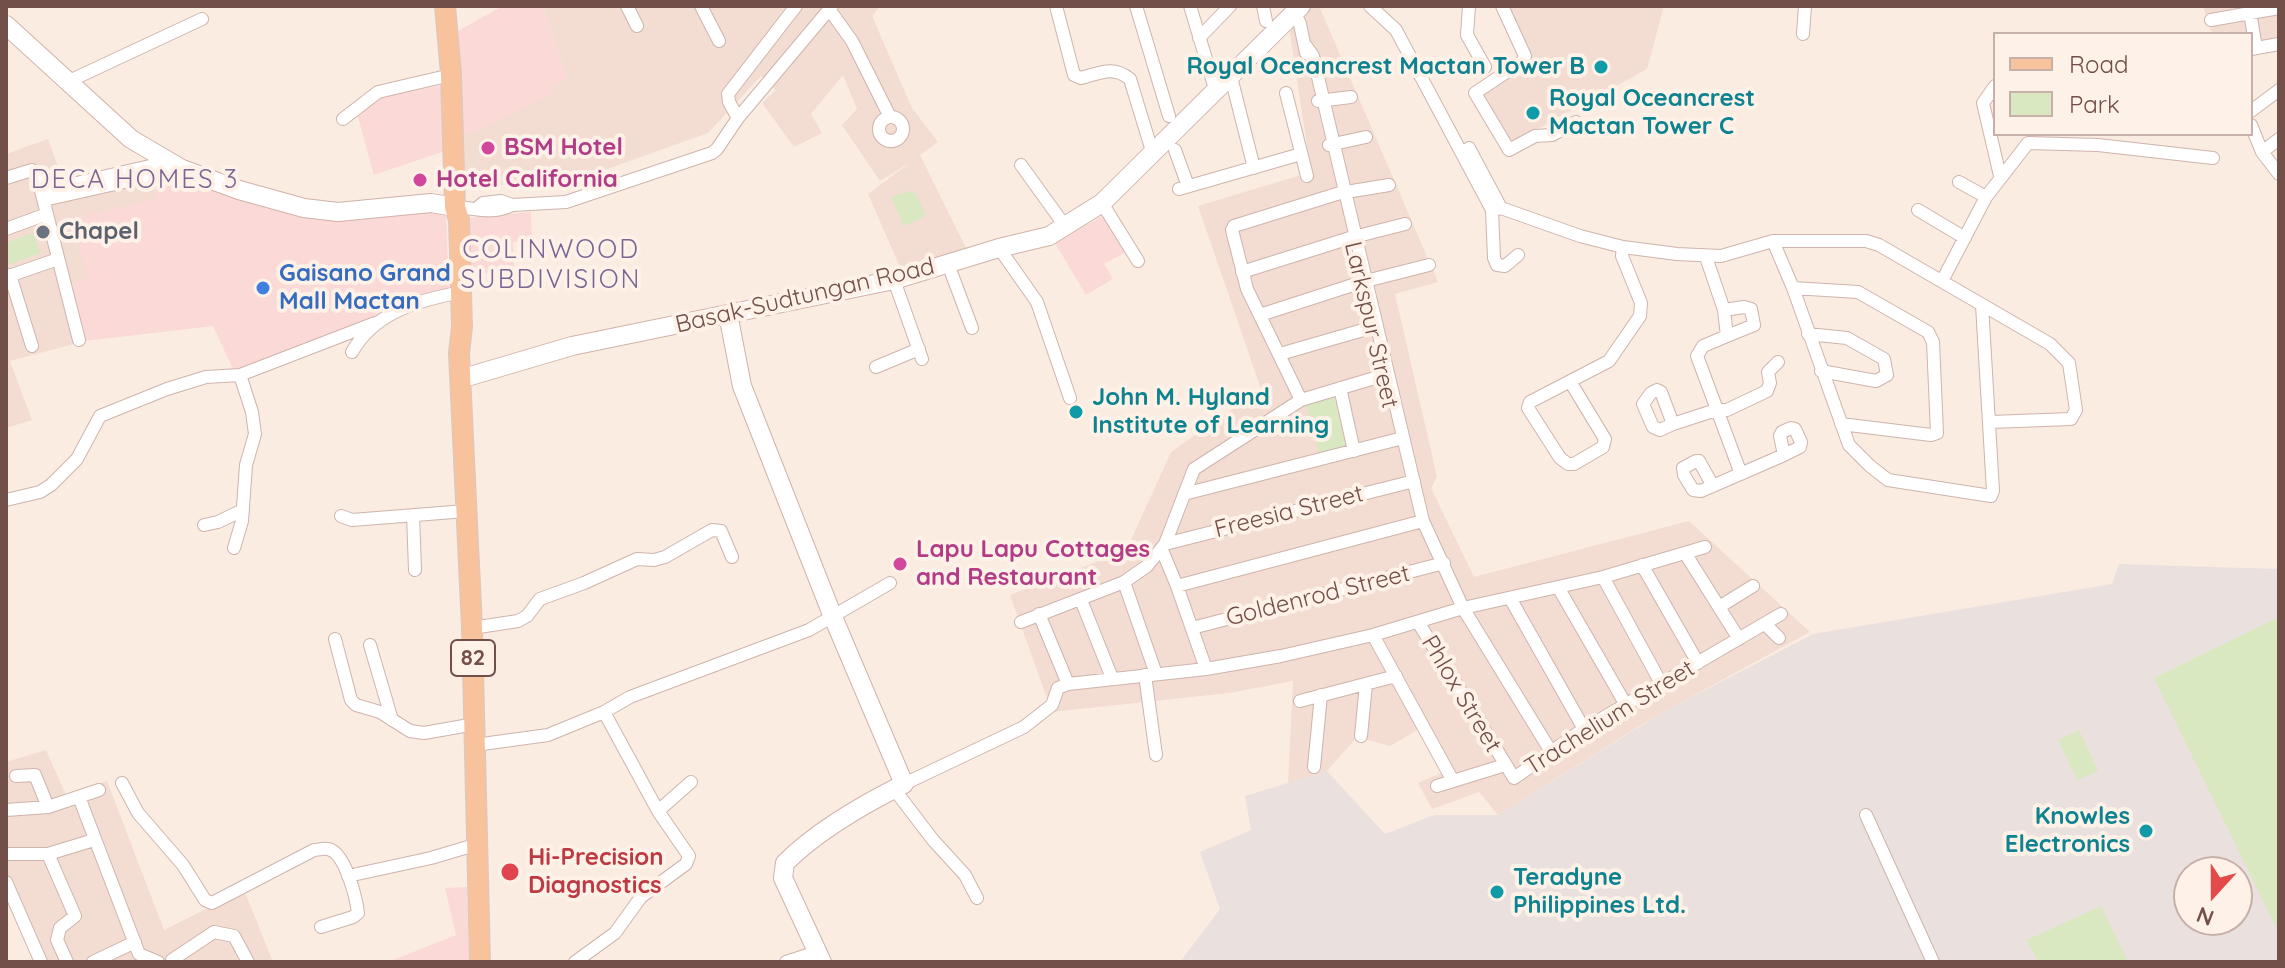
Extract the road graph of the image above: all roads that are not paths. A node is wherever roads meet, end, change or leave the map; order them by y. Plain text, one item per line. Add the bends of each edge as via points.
1 (445, 6) edge
2 (627, 6) edge
3 (701, 6) edge
4 (796, 6) edge
5 (1056, 6) edge
6 (1136, 6) edge
7 (1190, 6) edge
8 (1230, 6) edge
9 (1263, 6) edge
10 (1469, 6) edge
11 (1502, 6) edge
12 (1805, 6) edge
13 (831, 7) edge
14 (1296, 8) edge
15 (2279, 8) edge
16 (1379, 9) edge
17 (2249, 9) edge
18 (202, 19) dead end
19 (2211, 20) dead end
20 (1266, 21) dead end
21 (637, 26) dead end
22 (7, 29) edge
23 (2252, 32) edge
24 (1803, 34) dead end
25 (1199, 38) junction
26 (719, 41) dead end
27 (2279, 44) edge
28 (2254, 48) edge
29 (1485, 67) dead end
30 (451, 75) junction
31 (1231, 77) junction
32 (67, 82) junction
33 (1993, 89) edge
34 (2279, 90) edge
35 (1216, 92) junction
36 (1286, 93) dead end
37 (1351, 97) dead end
38 (1320, 101) junction
39 (2253, 110) edge
40 (1169, 116) dead end
41 (890, 117) dead end
42 (738, 118) junction
43 (343, 119) dead end
44 (1576, 122) dead end
45 (2253, 130) edge
46 (1366, 137) dead end
47 (2279, 139) edge
48 (2095, 140) edge
49 (1331, 145) junction
50 (1175, 150) dead end
51 (1152, 151) junction
52 (2262, 152) junction
53 (1301, 154) junction
54 (2213, 158) dead end
55 (1021, 165) dead end
56 (175, 166) junction
57 (1254, 168) junction
58 (2279, 174) edge
59 (1307, 176) dead end
60 (2000, 176) junction
61 (6, 178) edge
62 (1959, 182) dead end
63 (1389, 185) dead end
64 (1343, 193) junction
65 (1986, 197) junction
66 (44, 202) junction
67 (1102, 203) junction
68 (455, 207) junction
69 (1497, 209) junction
70 (1918, 210) dead end
71 (1405, 224) dead end
72 (1065, 226) junction
73 (6, 229) edge
74 (1354, 237) junction
75 (1965, 238) junction
76 (1773, 241) junction
77 (1623, 247) junction
78 (999, 248) junction
79 (1518, 255) dead end
80 (1706, 257) junction
81 (58, 259) junction
82 (1138, 261) dead end
83 (948, 264) junction
84 (1429, 265) dead end
85 (1242, 272) junction
86 (8, 276) edge
87 (894, 280) junction
88 (1942, 281) junction
89 (1364, 282) junction
90 (1793, 288) junction
91 (452, 294) junction
92 (1982, 305) junction
93 (1724, 310) junction
94 (728, 314) junction
95 (1260, 315) junction
96 (375, 323) junction
97 (1375, 327) junction
98 (972, 328) dead end
99 (1808, 334) junction
100 (1727, 336) junction
101 (79, 340) dead end
102 (32, 346) dead end
103 (352, 352) dead end
104 (459, 353) junction
105 (1280, 354) junction
106 (1778, 362) dead end
107 (876, 367) dead end
108 (1821, 371) junction
109 (1385, 374) junction
110 (240, 375) junction
111 (460, 379) junction
112 (1571, 383) junction
113 (1340, 388) junction
114 (1070, 398) dead end
115 (1301, 400) junction
116 (1716, 410) junction
117 (1990, 422) junction
118 (1673, 424) dead end
119 (1841, 424) junction
120 (1401, 439) junction
121 (1354, 451) junction
122 (1784, 455) dead end
123 (1741, 474) junction
124 (1410, 482) junction
125 (1713, 486) dead end
126 (1184, 494) junction
127 (6, 500) edge
128 (243, 510) junction
129 (466, 511) junction
130 (413, 515) junction
131 (341, 516) dead end
132 (1420, 523) junction
133 (204, 525) dead end
134 (1163, 547) junction
135 (1705, 547) dead end
136 (234, 548) dead end
137 (1685, 553) junction
138 (732, 557) dead end
139 (1441, 564) junction
140 (1642, 565) junction
141 (415, 570) dead end
142 (1603, 577) junction
143 (1124, 582) junction
144 (890, 583) dead end
145 (1177, 586) junction
146 (1753, 586) dead end
147 (1558, 587) junction
148 (1510, 598) junction
149 (1081, 600) junction
150 (1460, 602) junction
151 (1719, 607) junction
152 (1039, 614) junction
153 (1781, 614) dead end
154 (833, 617) junction
155 (1021, 622) dead end
156 (1418, 622) junction
157 (1765, 624) junction
158 (472, 628) junction
159 (1192, 628) junction
160 (1373, 635) junction
161 (1779, 638) dead end
162 (335, 639) dead end
163 (1739, 639) junction
164 (370, 645) dead end
165 (1698, 663) junction
166 (1206, 669) junction
167 (1151, 674) junction
168 (1396, 676) junction
169 (1112, 678) junction
170 (1366, 684) junction
171 (1662, 685) junction
172 (1063, 686) junction
173 (1321, 695) junction
174 (1300, 701) dead end
175 (1626, 705) junction
176 (604, 712) junction
177 (392, 720) junction
178 (1584, 729) junction
179 (475, 734) junction
180 (1361, 736) dead end
181 (1550, 750) junction
182 (1156, 755) dead end
183 (1505, 765) junction
184 (1314, 767) dead end
185 (16, 776) dead end
186 (1453, 781) junction
187 (691, 782) dead end
188 (122, 783) dead end
189 (899, 786) junction
190 (1437, 786) dead end
191 (99, 790) dead end
192 (79, 797) junction
193 (48, 807) junction
194 (6, 810) edge
195 (658, 811) junction
196 (1866, 815) dead end
197 (94, 840) junction
198 (478, 844) junction
199 (6, 854) edge
200 (48, 854) junction
201 (348, 876) junction
202 (6, 882) edge
203 (977, 898) dead end
204 (321, 927) dead end
205 (135, 942) junction
206 (820, 957) edge
207 (172, 961) edge
208 (41, 962) edge
209 (67, 962) edge
210 (93, 962) edge
211 (158, 962) edge
212 (248, 962) edge
213 (480, 962) edge
214 (575, 962) edge
215 (786, 962) edge
216 (1933, 962) edge

1 - 30 main road, 82
2 - 21 street
3 - 26 street
4 - 42 street via 728,94
5 - 51 street via 1074,75 1081,78 1112,69 1130,79
6 - 40 street
7 - 25 street
8 - 25 street
9 - 20 street
10 - 29 street via 1467,35
11 - 44 street via 1525,56 1475,93 1509,150
12 - 24 street
13 - 41 street
13 - 42 street
14 - 31 street, Basak-Sudtungan Road
14 - 38 street, Larkspur Street via 1313,56
15 - 17 street
16 - 69 street via 1400,24
17 - 19 street
17 - 23 street
18 - 32 street
22 - 32 street
25 - 35 street
27 - 28 street
30 - 43 street via 378,92
30 - 68 main road, 82
31 - 35 street, Basak-Sudtungan Road
31 - 57 street
32 - 56 street via 131,139
33 - 60 street via 1983,103
34 - 39 street
35 - 51 street, Basak-Sudtungan Road
36 - 53 street
37 - 38 street
38 - 49 street, Larkspur Street
42 - 68 street via 712,153 566,202
45 - 52 street
46 - 49 street
47 - 52 street
48 - 54 street
48 - 60 street via 2028,143
49 - 64 street, Larkspur Street
50 - 57 street via 1184,188
51 - 67 street, Basak-Sudtungan Road
52 - 58 street
53 - 57 street
53 - 59 street
55 - 72 street
56 - 66 street
56 - 68 street via 304,208 338,212 431,203
60 - 65 street
61 - 66 street via 32,170
62 - 65 street
63 - 64 street
64 - 74 street, Larkspur Street
64 - 85 street via 1234,226
65 - 75 street
66 - 73 street
66 - 81 street
67 - 72 street, Basak-Sudtungan Road
67 - 82 street
68 - 91 main road, 82 via 450,220
68 - 104 main road, 82
69 - 77 street
69 - 79 street via 1497,265 1505,266
70 - 75 street
71 - 74 street
72 - 78 street, Basak-Sudtungan Road via 1049,236
74 - 85 street
74 - 89 street, Larkspur Street
75 - 88 street
76 - 80 street
76 - 88 street via 1866,241
76 - 90 street
77 - 80 street
77 - 112 street via 1641,303 1640,316 1609,361
78 - 83 street, Basak-Sudtungan Road
78 - 114 street via 1037,302
80 - 93 street
81 - 86 street
81 - 101 street
83 - 87 street, Basak-Sudtungan Road
83 - 98 street
84 - 89 street
85 - 95 street
86 - 102 street
87 - 94 street, Basak-Sudtungan Road
87 - 107 street via 920,354
88 - 92 street
89 - 95 street
89 - 97 street, Larkspur Street
90 - 99 street
90 - 119 street via 1866,294 1928,332 1933,342 1937,433
91 - 96 street
91 - 104 main road, 82
92 - 117 street
92 - 117 street via 2050,344 2069,363 2076,410 2071,419
93 - 100 street
93 - 100 street via 1744,307 1754,318 1749,329
94 - 111 street, Basak-Sudtungan Road via 572,346
94 - 154 street via 742,386
95 - 105 street
96 - 103 street
96 - 110 street
97 - 105 street
97 - 109 street, Larkspur Street
99 - 108 street
99 - 108 street via 1847,338 1884,359 1887,367 1887,375 1876,381
100 - 116 street via 1703,346 1697,356
104 - 111 main road, 82
105 - 115 street
106 - 116 street via 1768,372 1767,391
108 - 119 street
109 - 113 street
109 - 120 street, Larkspur Street
110 - 127 street via 206,377 100,416 77,459 51,485
110 - 128 street via 255,434 246,465
111 - 129 main road, 82
112 - 112 street via 1530,402 1528,408 1568,464 1605,443
113 - 115 street
113 - 121 street
115 - 126 street via 1194,469
116 - 118 street
116 - 123 street
117 - 119 street via 1993,491 1985,497 1888,480 1849,445
120 - 121 street
120 - 124 street, Larkspur Street
121 - 126 street
122 - 123 street
123 - 125 street
124 - 132 street, Larkspur Street
124 - 134 street, Freesia Street
126 - 134 street
128 - 133 street
128 - 136 street
129 - 130 street
129 - 158 main road, 82
130 - 131 street via 352,520
130 - 141 street
132 - 139 street, Larkspur Street
132 - 145 street
134 - 143 street
134 - 145 street
135 - 137 street
137 - 140 street
137 - 151 street
138 - 158 street via 721,531 712,530 665,557 637,559 540,599 518,621
139 - 150 street, Larkspur Street
139 - 159 street, Goldenrod Street
140 - 142 street
140 - 165 street
142 - 147 street
142 - 171 street
143 - 149 street
143 - 167 street
144 - 154 street
145 - 159 street
146 - 151 street
147 - 148 street
147 - 175 street
148 - 150 street
148 - 178 street
149 - 152 street
149 - 169 street
150 - 156 street
150 - 181 street, Larkspur Street
151 - 163 street
152 - 155 street
152 - 172 street
153 - 157 street, Trachelium Street
154 - 176 street
154 - 189 street
156 - 160 street
156 - 183 street, Phlox Street
157 - 161 street
157 - 163 street, Trachelium Street
158 - 179 main road, 82
159 - 166 street
160 - 166 street
160 - 168 street
162 - 177 street via 351,700
163 - 165 street, Trachelium Street
164 - 177 street
165 - 171 street, Trachelium Street
166 - 167 street
167 - 169 street
167 - 182 street
168 - 170 street
168 - 186 street
169 - 172 street
170 - 173 street
170 - 180 street
171 - 175 street, Trachelium Street
172 - 189 street via 1052,705 1024,727
173 - 174 street
173 - 184 street
175 - 178 street, Trachelium Street
176 - 179 street via 548,735
176 - 195 street
177 - 179 street via 410,731
178 - 181 street, Trachelium Street
179 - 198 main road, 82
181 - 183 street, Trachelium Street via 1514,778
183 - 186 street, Trachelium Street
185 - 193 street via 35,775
186 - 190 street, Trachelium Street
187 - 195 street
188 - 201 street via 138,813 212,903 314,850 334,852
189 - 203 street
189 - 206 street via 785,863 783,878
191 - 192 street
192 - 193 street
192 - 197 street
193 - 194 street
195 - 214 street via 689,856 686,864 641,897 615,933
196 - 216 street
197 - 200 street
197 - 205 street
198 - 201 street
198 - 213 main road, 82
199 - 200 street
200 - 209 street via 75,916 60,928 57,940
201 - 204 street via 358,913
202 - 208 street
205 - 210 street
205 - 211 street via 139,954
206 - 215 street
207 - 211 street via 167,956
207 - 212 street via 214,932 234,936

